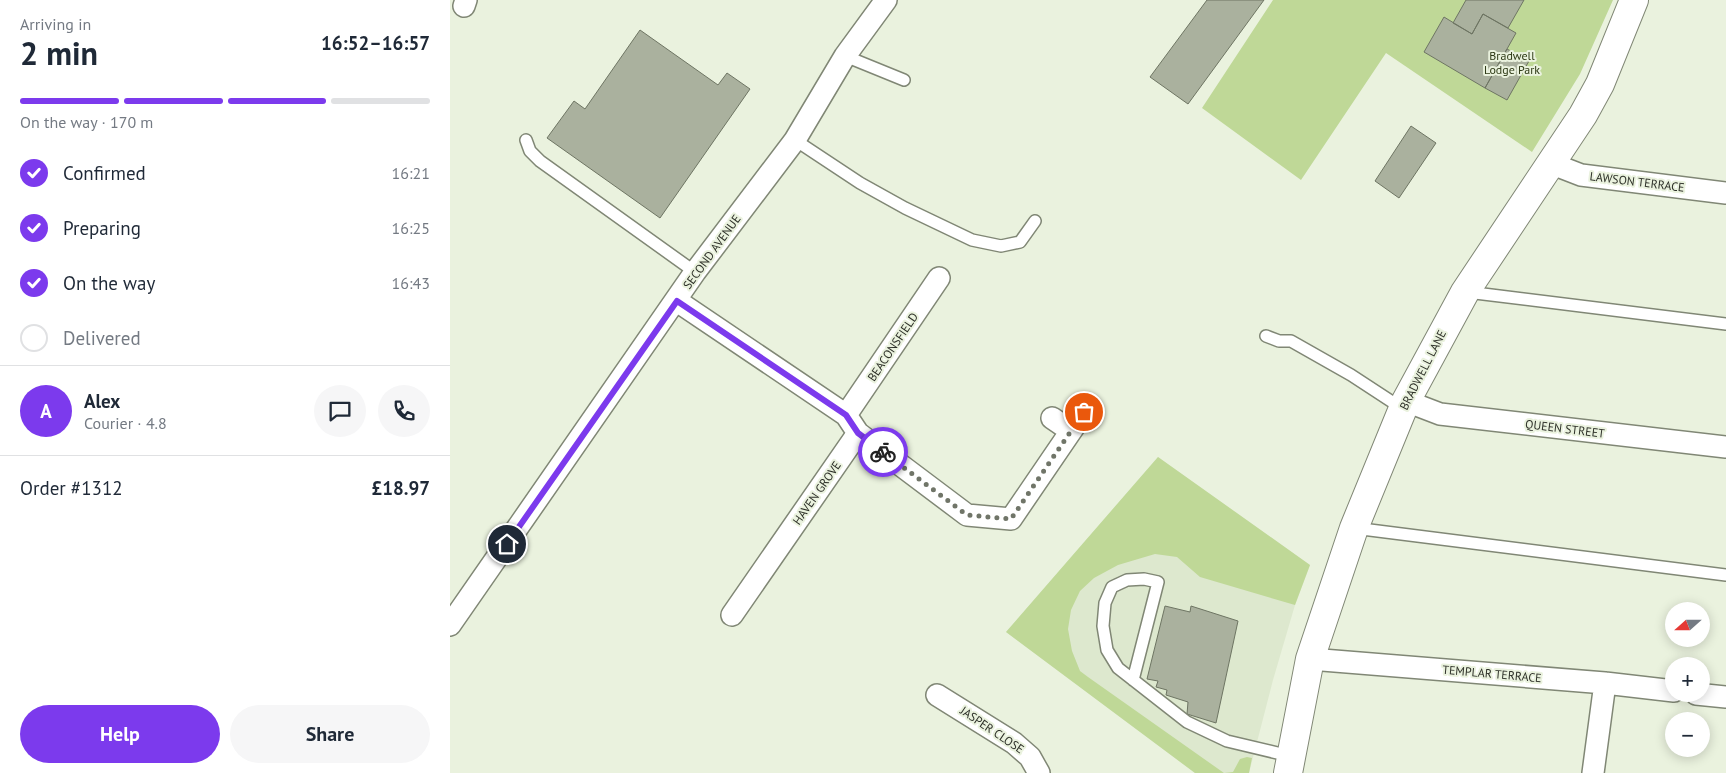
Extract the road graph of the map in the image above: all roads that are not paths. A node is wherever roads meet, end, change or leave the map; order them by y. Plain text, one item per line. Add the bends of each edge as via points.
1 (886, 0) edge
2 (1634, 0) edge
3 (845, 56) junction
4 (904, 80) dead end
5 (526, 140) dead end
6 (794, 140) junction
7 (1550, 163) junction
8 (1726, 192) edge
9 (1035, 221) dead end
10 (695, 272) junction
11 (940, 278) dead end
12 (1465, 292) junction
13 (677, 301) junction
14 (1726, 324) edge
15 (1266, 336) dead end
16 (1404, 405) junction
17 (1084, 412) dead end
18 (846, 415) junction
19 (1052, 418) dead end
20 (1071, 431) junction
21 (858, 433) junction
22 (1726, 447) edge
23 (1354, 528) junction
24 (1726, 575) edge
25 (732, 615) dead end
26 (450, 625) edge
27 (1310, 659) junction
28 (1133, 680) junction
29 (1605, 683) junction
30 (1665, 690) edge
31 (937, 695) dead end
32 (1710, 695) edge
33 (1726, 697) edge
34 (1289, 765) edge
35 (1039, 773) edge
36 (1593, 773) edge

1 - 3 street, SECOND AVENUE
2 - 7 street, BRADWELL LANE via 1600,84
3 - 4 lane
3 - 6 street, SECOND AVENUE
5 - 10 lane via 530,151 540,161
6 - 9 lane via 904,208 972,240 1001,246 1020,242
6 - 10 street, SECOND AVENUE
7 - 8 street, LAWSON TERRACE via 1581,175
7 - 12 street, BRADWELL LANE
10 - 13 street, SECOND AVENUE
11 - 18 street, BEACONSFIELD
12 - 14 lane
12 - 16 street, BRADWELL LANE
13 - 18 street
13 - 26 street, SECOND AVENUE
15 - 16 lane via 1291,342
16 - 22 street, QUEEN STREET via 1440,414
16 - 23 street, BRADWELL LANE
17 - 20 street
18 - 21 street
19 - 20 street
20 - 21 street via 1011,519 967,515
21 - 25 street, HAVEN GROVE
23 - 24 lane
23 - 27 street, BRADWELL LANE
27 - 29 street, TEMPLAR TERRACE
27 - 34 street, BRADWELL LANE
28 - 28 lane via 1158,582 1144,579 1127,580 1112,587 1105,603 1103,626 1107,650 1118,668
28 - 34 lane via 1187,722
29 - 30 street, TEMPLAR TERRACE
29 - 36 street
31 - 35 street, JASPER CLOSE via 1014,742 1030,757
32 - 33 street

